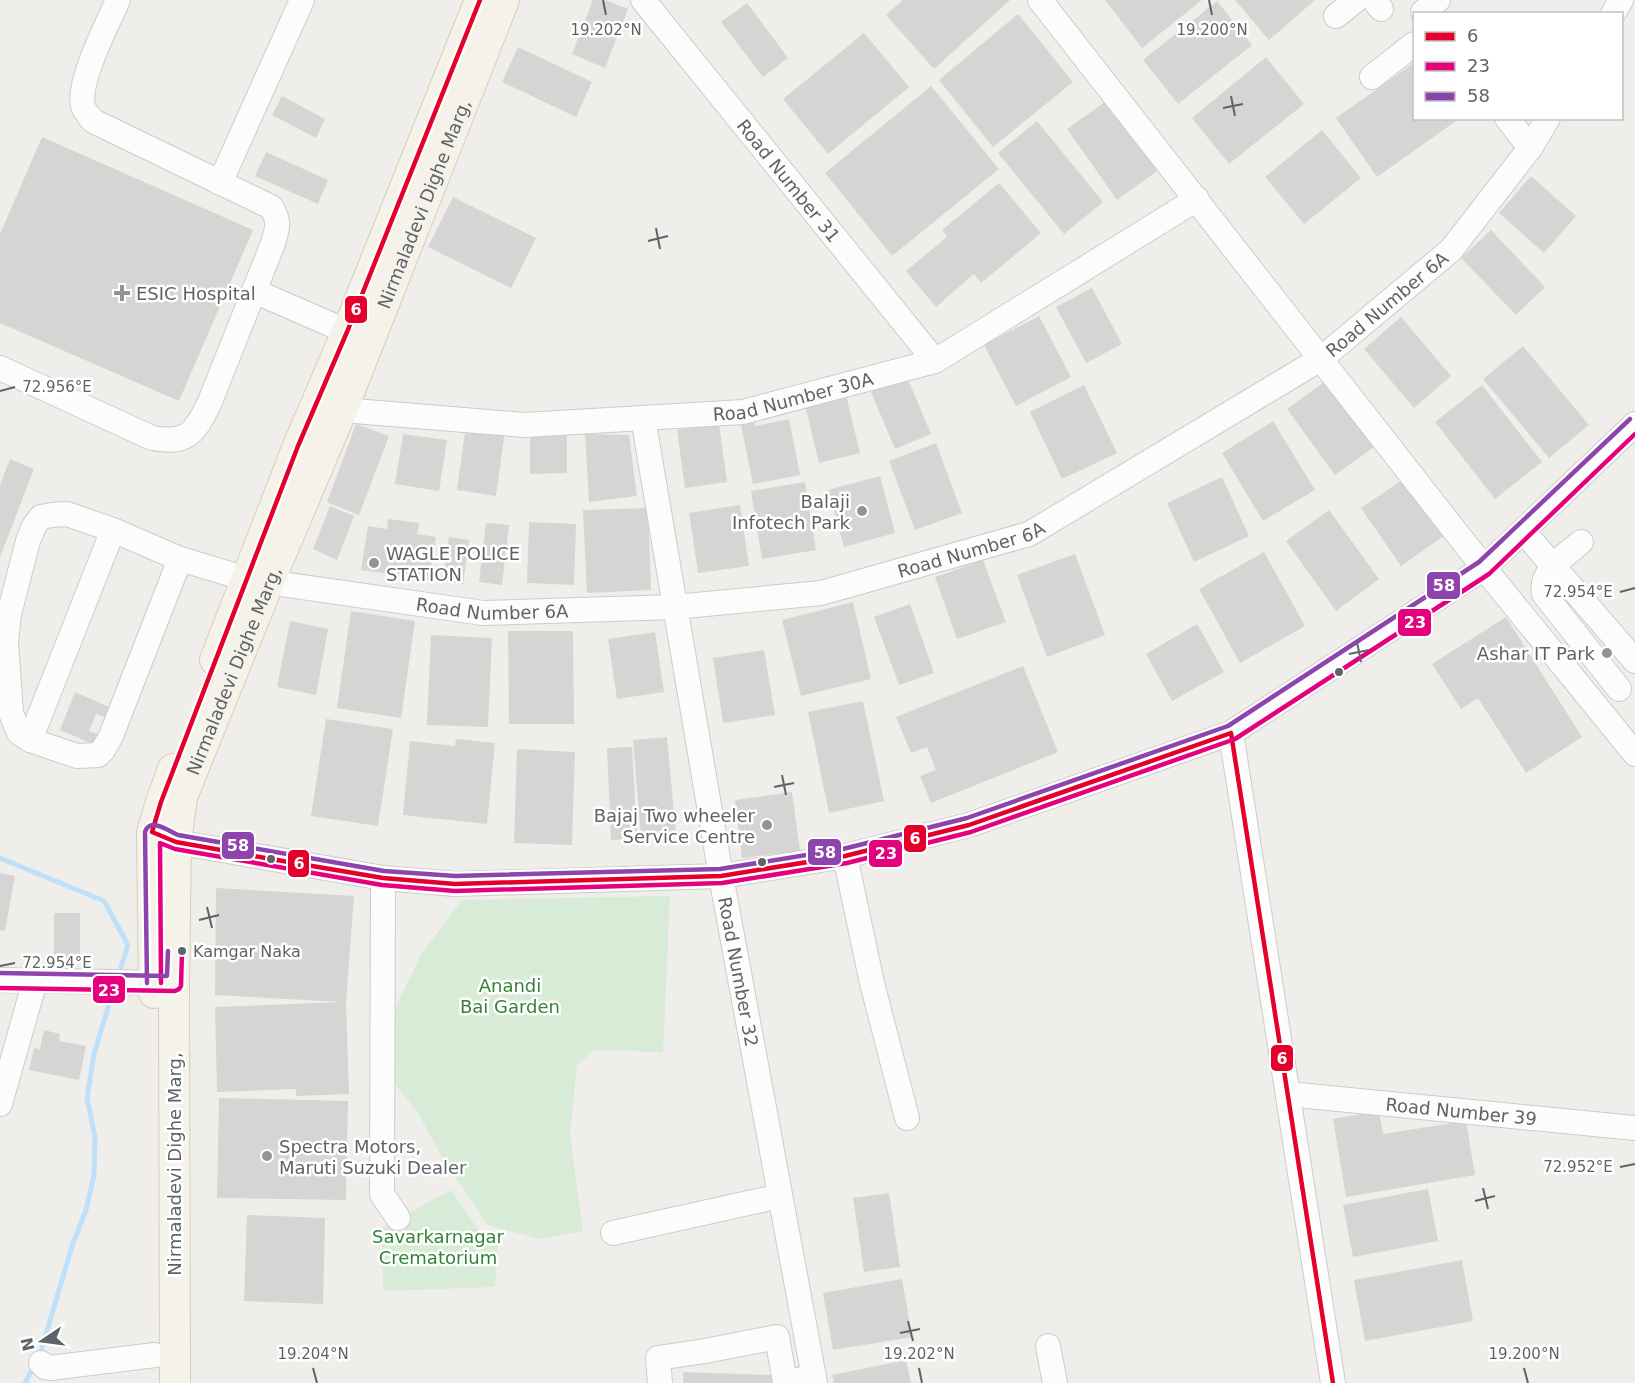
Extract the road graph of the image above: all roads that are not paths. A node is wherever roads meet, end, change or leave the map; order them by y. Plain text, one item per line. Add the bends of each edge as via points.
1 (117, 0) edge
2 (302, 0) edge
3 (480, 0) edge
4 (504, 0) edge
5 (643, 0) edge
6 (1040, 0) edge
7 (1356, 0) edge
8 (1336, 16) dead end
9 (1413, 45) edge
10 (1372, 77) dead end
11 (1509, 120) edge
12 (1547, 120) edge
13 (1530, 148) junction
14 (220, 183) junction
15 (1197, 199) junction
16 (254, 291) junction
17 (358, 336) junction
18 (1322, 358) junction
19 (935, 361) junction
20 (0, 368) edge
21 (342, 410) junction
22 (642, 418) junction
23 (1635, 424) edge
24 (113, 530) junction
25 (1523, 531) junction
26 (1581, 542) dead end
27 (180, 559) junction
28 (1553, 566) junction
29 (1484, 568) junction
30 (258, 581) junction
31 (675, 606) junction
32 (1635, 661) edge
33 (1619, 689) dead end
34 (1231, 733) junction
35 (30, 740) junction
36 (1635, 754) edge
37 (164, 837) junction
38 (844, 856) junction
39 (721, 876) junction
40 (383, 878) junction
41 (0, 980) edge
42 (35, 981) junction
43 (164, 983) junction
44 (1288, 1094) junction
45 (0, 1104) edge
46 (907, 1118) dead end
47 (1635, 1128) edge
48 (780, 1196) junction
49 (398, 1218) dead end
50 (613, 1233) dead end
51 (1048, 1346) dead end
52 (41, 1363) dead end
53 (155, 1369) edge
54 (815, 1380) edge
55 (175, 1383) edge
56 (660, 1383) edge
57 (1055, 1383) edge
58 (1333, 1383) edge

1 - 14 street via 87,73 83,107 93,121
2 - 14 street
3 - 17 main road, Nirmaladevi Dighe Marg,
4 - 17 main road, Nirmaladevi Dighe Marg,
5 - 19 street, Road Number 31
6 - 15 street
7 - 8 street
9 - 10 street
11 - 13 street
12 - 13 street, Road Number 6A
13 - 18 street, Road Number 6A via 1450,250
14 - 16 street via 271,207 278,217 272,246
15 - 18 street
15 - 19 street, Road Number 30A
16 - 17 street
16 - 20 street via 209,404 199,423 185,437 170,441 152,438
17 - 21 main road, Nirmaladevi Dighe Marg,
17 - 30 main road, Nirmaladevi Dighe Marg, via 298,446
18 - 29 street
18 - 31 street, Road Number 6A via 1029,534 821,593
19 - 22 street, Road Number 30A via 743,412
21 - 22 street, Road Number 30A via 525,425
21 - 30 main road, Nirmaladevi Dighe Marg,
22 - 31 street, Road Number 32
23 - 25 street
24 - 27 street, Road Number 6A
24 - 35 street
24 - 35 street, Road Number 6A via 67,514 52,515 41,517 28,541 9,614 6,642 11,713 19,733
25 - 28 street
25 - 29 street
26 - 28 street
27 - 30 street, Road Number 6A
27 - 35 street via 104,750 98,755 77,756
28 - 32 street
28 - 33 street via 1542,585 1545,594
29 - 34 street
29 - 36 street
30 - 31 street, Road Number 6A via 483,613
30 - 37 main road, Nirmaladevi Dighe Marg, via 161,802
31 - 39 street, Road Number 32
34 - 38 street via 969,825
34 - 44 street
37 - 40 street
37 - 43 main road, Nirmaladevi Dighe Marg,
38 - 39 street
38 - 46 street
39 - 40 street via 455,884
39 - 48 street, Road Number 32
40 - 49 street via 382,1194
41 - 42 street
42 - 43 street
42 - 45 street
43 - 53 main road, Nirmaladevi Dighe Marg,
43 - 55 main road, Nirmaladevi Dighe Marg,
44 - 47 street, Road Number 39
44 - 58 street
48 - 50 street
48 - 54 street, Road Number 32
51 - 57 street
52 - 53 street via 50,1368
54 - 56 street via 785,1382 777,1337 658,1358

